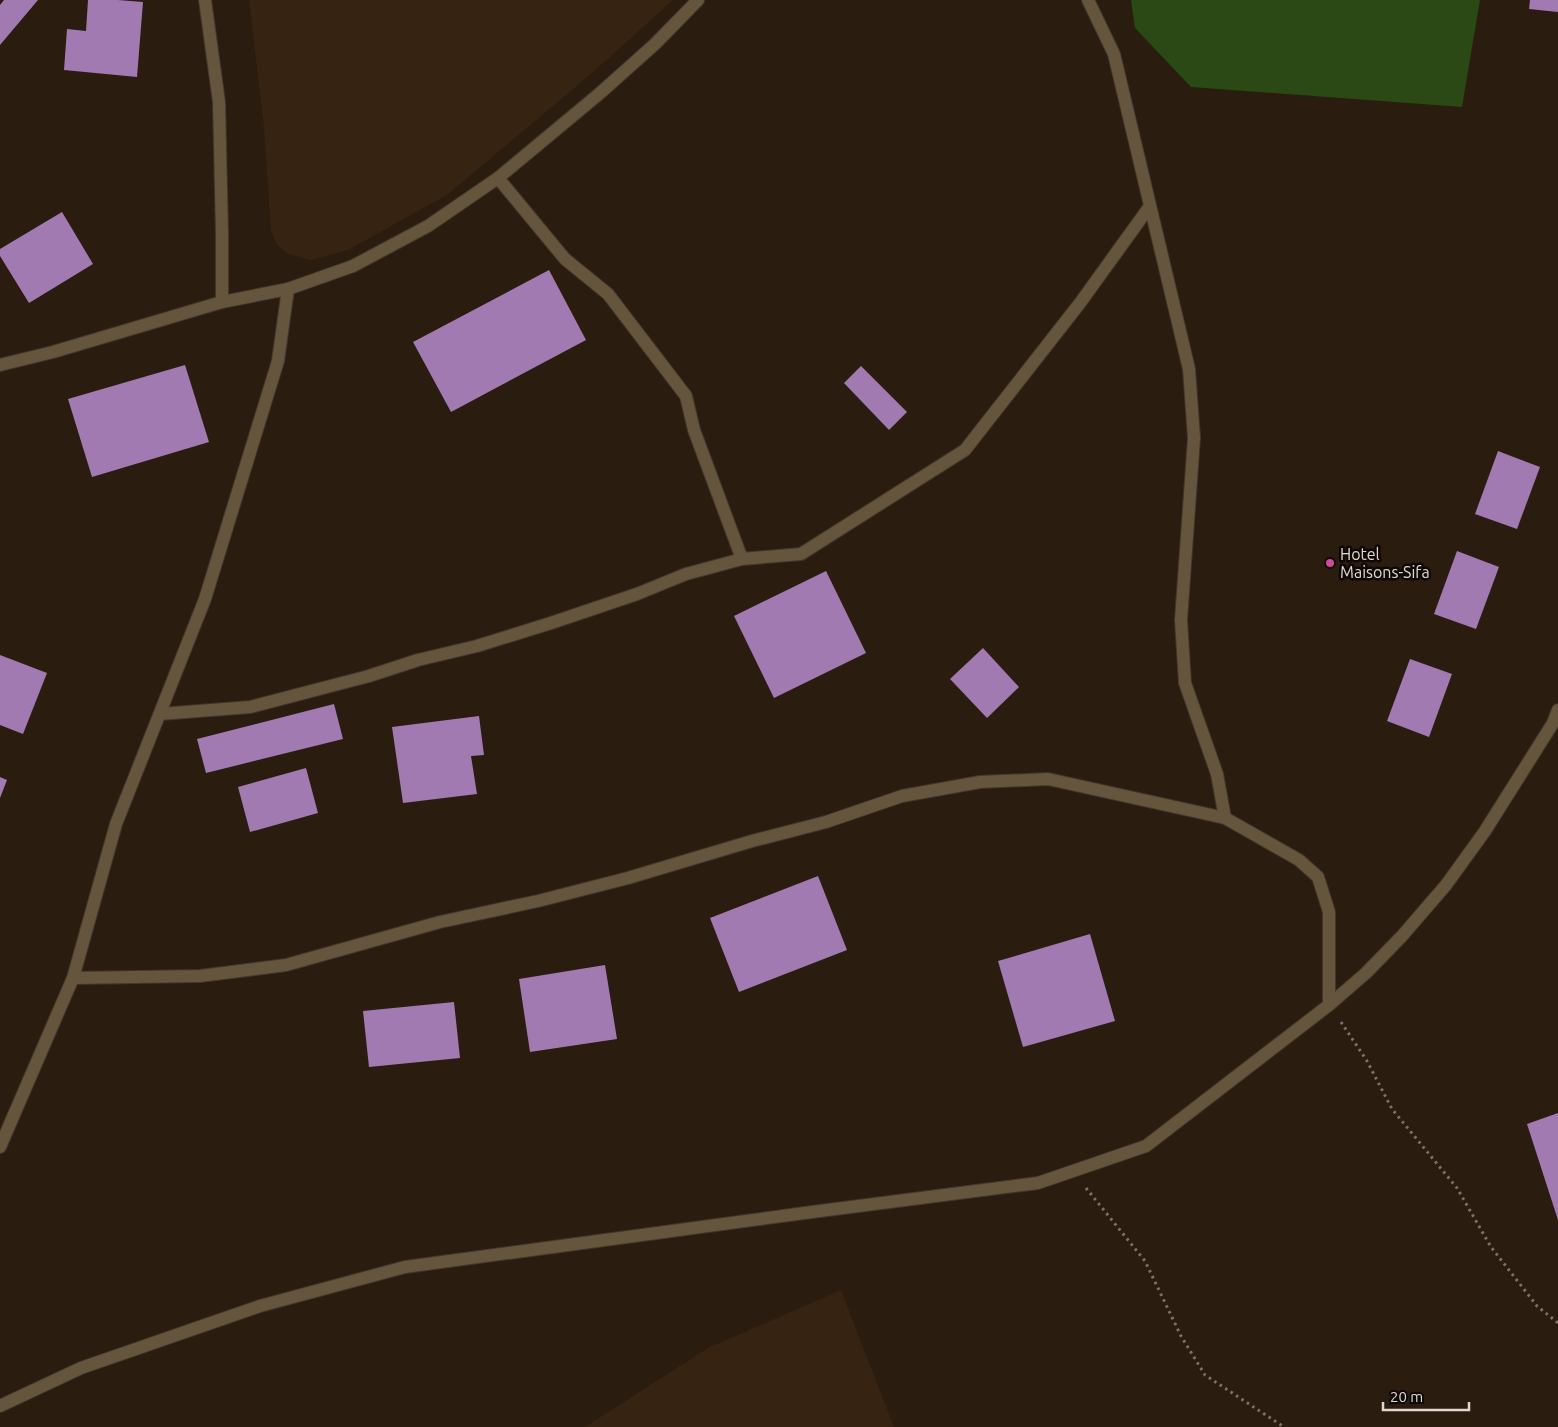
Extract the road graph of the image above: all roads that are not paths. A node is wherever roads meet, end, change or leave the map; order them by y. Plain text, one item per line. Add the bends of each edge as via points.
1 (205, 0) edge
2 (698, 0) edge
3 (1088, 0) edge
4 (498, 178) junction
5 (1150, 206) junction
6 (288, 289) junction
7 (222, 302) junction
8 (0, 365) edge
9 (742, 559) junction
10 (1558, 710) edge
11 (160, 714) junction
12 (1225, 818) junction
13 (73, 978) junction
14 (1329, 1005) junction
15 (0, 1147) edge
16 (0, 1406) edge

1 - 7 street via 219,102
2 - 4 street via 599,94
3 - 5 street via 1114,54
4 - 6 street via 428,226 353,266
4 - 9 street via 565,259 608,294 686,396 694,430
5 - 9 street via 1080,303 965,450 801,554
5 - 12 street via 1188,369 1194,438 1181,620 1185,683 1217,774
6 - 7 street
6 - 11 street via 275,370 205,599
7 - 8 street
9 - 11 street via 686,574 551,623 369,676 250,707
10 - 14 street via 1485,831 1446,885 1378,961
11 - 13 street via 116,824
12 - 13 street via 1048,779 980,782 902,796 826,822 628,878 538,902 440,922 286,965 200,976
12 - 14 street via 1299,860 1318,877 1329,912
13 - 15 street
14 - 16 street via 1146,1146 1038,1184 405,1267 260,1306 81,1368

